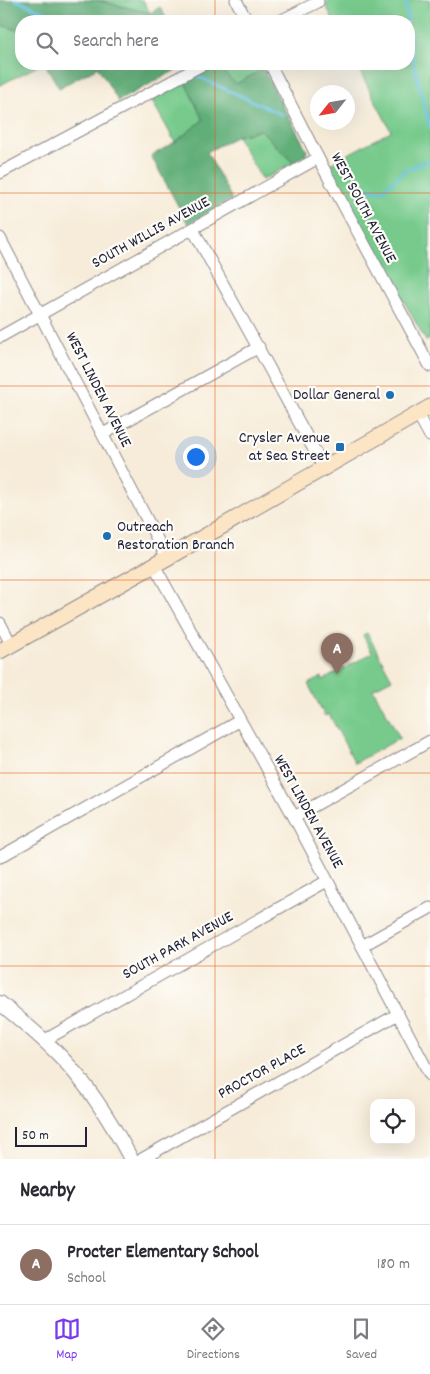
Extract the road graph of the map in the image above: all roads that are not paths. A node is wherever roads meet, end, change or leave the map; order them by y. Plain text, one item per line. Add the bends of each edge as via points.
1 (236, 0) edge
2 (318, 2) dead end
3 (244, 15) edge
4 (292, 15) edge
5 (193, 70) edge
6 (273, 70) edge
7 (318, 158) junction
8 (0, 173) edge
9 (188, 231) junction
10 (0, 238) edge
11 (40, 314) junction
12 (0, 337) edge
13 (259, 347) junction
14 (430, 366) edge
15 (424, 411) edge
16 (103, 434) junction
17 (430, 436) edge
18 (324, 468) junction
19 (161, 562) junction
20 (0, 623) edge
21 (6, 648) edge
22 (240, 721) junction
23 (430, 741) edge
24 (294, 817) junction
25 (0, 857) edge
26 (327, 881) junction
27 (430, 908) edge
28 (362, 946) junction
29 (0, 1003) edge
30 (398, 1014) junction
31 (44, 1040) junction
32 (429, 1073) edge
33 (131, 1159) edge
34 (142, 1159) edge

1 - 3 street
2 - 4 street
5 - 8 street
6 - 7 street, WEST SOUTH AVENUE
7 - 9 street, SOUTH WILLIS AVENUE
7 - 14 street, WEST SOUTH AVENUE
9 - 11 street, SOUTH WILLIS AVENUE
9 - 13 street via 195,232
10 - 11 street, WEST LINDEN AVENUE
11 - 12 street, SOUTH WILLIS AVENUE
11 - 16 street, WEST LINDEN AVENUE
13 - 16 street
13 - 18 street
15 - 17 street
15 - 18 main road
16 - 19 street, WEST LINDEN AVENUE
18 - 19 main road
19 - 21 main road
19 - 22 street, WEST LINDEN AVENUE
20 - 21 street
22 - 24 street, WEST LINDEN AVENUE
22 - 25 street
23 - 24 street
24 - 26 street, WEST LINDEN AVENUE
26 - 28 street, WEST LINDEN AVENUE
26 - 31 street, SOUTH PARK AVENUE
27 - 28 street
28 - 30 street, WEST LINDEN AVENUE
29 - 31 street
30 - 32 street, WEST LINDEN AVENUE
30 - 34 street, PROCTOR PLACE
31 - 33 street via 63,1058 96,1102

